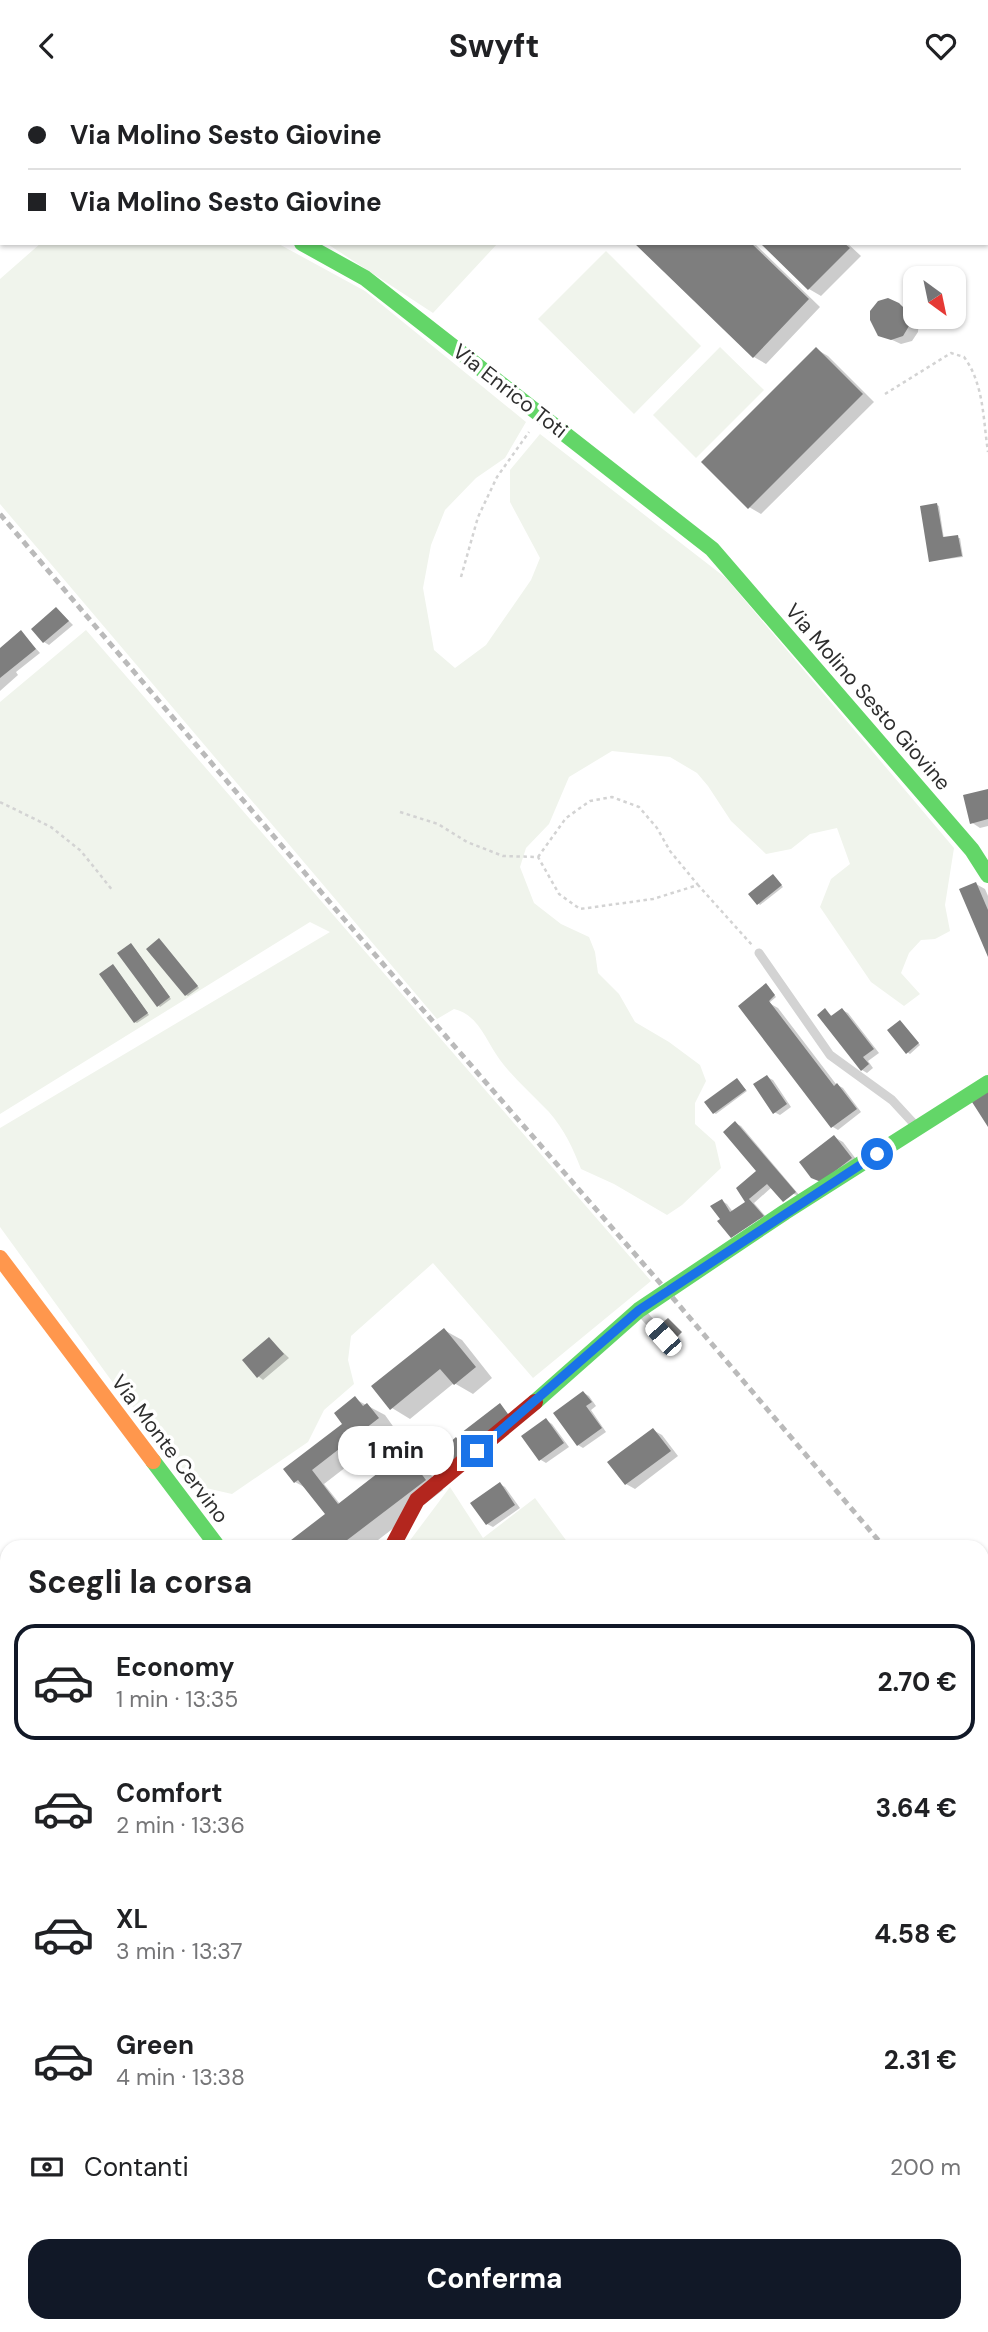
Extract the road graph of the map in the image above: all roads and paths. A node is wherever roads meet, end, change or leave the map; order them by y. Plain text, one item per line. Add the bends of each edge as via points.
1 (306, 245) edge
2 (885, 394) dead end
3 (542, 415) junction
4 (988, 452) edge
5 (712, 549) joint
6 (461, 577) dead end
7 (0, 802) edge
8 (400, 812) dead end
9 (538, 857) junction
10 (988, 874) edge
11 (698, 885) junction
12 (113, 891) dead end
13 (759, 953) joint
14 (988, 1083) edge
15 (917, 1128) junction
16 (0, 1258) edge
17 (639, 1310) junction
18 (663, 1337) dead end
19 (213, 1540) edge
20 (396, 1540) edge

1 - 3 street, Via Enrico Toti via 365,278
2 - 4 path via 951,353 964,356 973,369 982,401
3 - 5 street, Via Enrico Toti
3 - 6 path via 498,477 478,517
5 - 10 street, Via Molino Sesto Giovine
7 - 12 path via 51,827 81,851
8 - 9 path via 438,824 503,856
9 - 11 path via 559,894 580,909 653,899
9 - 11 path via 566,818 590,801 612,797 639,807
11 - 13 path
13 - 15 lane via 830,1055 892,1100
14 - 15 street
15 - 17 street
16 - 19 street, Via Monte Cervino
17 - 18 lane
17 - 20 street via 417,1500

